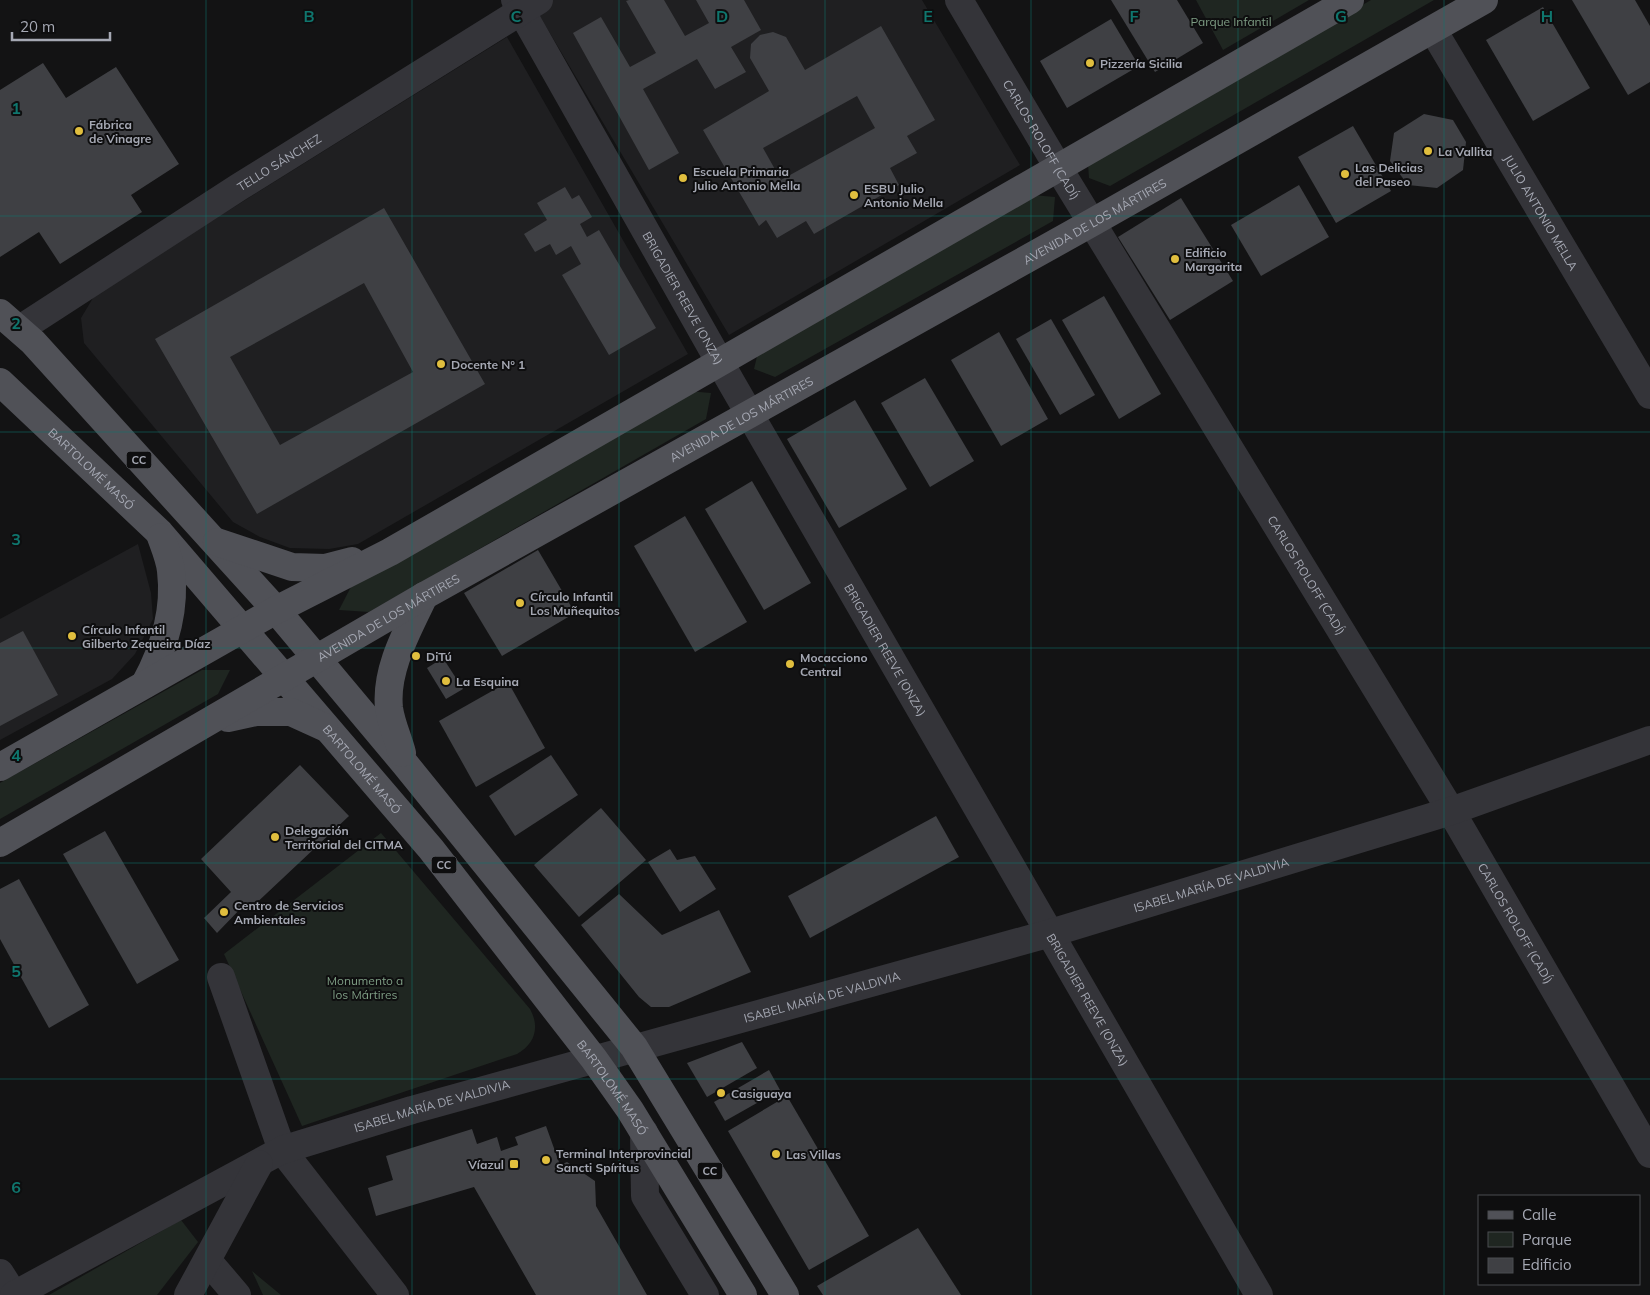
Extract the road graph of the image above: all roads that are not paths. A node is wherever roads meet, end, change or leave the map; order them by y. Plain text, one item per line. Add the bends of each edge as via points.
1 (959, 0) edge
2 (1350, 0) edge
3 (1484, 0) edge
4 (525, 4) edge
5 (1433, 30) junction
6 (1060, 169) junction
7 (1093, 222) junction
8 (10, 321) edge
9 (721, 363) junction
10 (0, 382) edge
11 (1650, 395) edge
12 (751, 414) junction
13 (160, 533) junction
14 (211, 540) junction
15 (390, 552) junction
16 (424, 596) junction
17 (276, 610) junction
18 (244, 628) junction
19 (318, 659) junction
20 (285, 677) junction
21 (145, 684) junction
22 (207, 723) junction
23 (331, 730) junction
24 (1650, 740) edge
25 (405, 764) junction
26 (0, 767) edge
27 (1451, 811) junction
28 (0, 842) edge
29 (1051, 933) junction
30 (221, 976) dead end
31 (634, 1047) junction
32 (594, 1059) junction
33 (644, 1132) junction
34 (282, 1150) junction
35 (1650, 1154) edge
36 (259, 1164) junction
37 (208, 1261) junction
38 (0, 1273) edge
39 (14, 1295) edge
40 (188, 1295) edge
41 (237, 1295) edge
42 (395, 1295) edge
43 (705, 1295) edge
44 (743, 1295) edge
45 (785, 1295) edge
46 (1260, 1295) edge

1 - 6 street, CARLOS ROLOFF (CADÍ)
2 - 6 main road
3 - 5 main road, AVENIDA DE LOS MÁRTIRES
4 - 8 street, TELLO SÁNCHEZ via 247,182
4 - 9 street, BRIGADIER REEVE (ONZA)
5 - 7 main road, AVENIDA DE LOS MÁRTIRES
5 - 11 street, JULIO ANTONIO MELLA
6 - 7 street, CARLOS ROLOFF (CADÍ)
6 - 9 main road
7 - 12 main road, AVENIDA DE LOS MÁRTIRES
7 - 27 street, CARLOS ROLOFF (CADÍ)
8 - 14 main road, CC
9 - 12 street, BRIGADIER REEVE (ONZA)
9 - 15 main road
10 - 13 main road, BARTOLOMÉ MASÓ / CC
12 - 16 main road, AVENIDA DE LOS MÁRTIRES
12 - 29 street, BRIGADIER REEVE (ONZA)
13 - 18 main road, BARTOLOMÉ MASÓ / CC
13 - 21 main road via 171,570 171,613 161,655
14 - 15 main road via 292,567 325,568
14 - 17 main road, CC
15 - 17 main road
16 - 19 main road, AVENIDA DE LOS MÁRTIRES
16 - 25 main road via 401,645 391,678 389,708
17 - 18 main road
17 - 19 main road, CC
18 - 20 main road, BARTOLOMÉ MASÓ / CC
18 - 21 main road
19 - 20 main road, AVENIDA DE LOS MÁRTIRES
19 - 25 main road, CC
20 - 22 main road, AVENIDA DE LOS MÁRTIRES
20 - 23 main road, BARTOLOMÉ MASÓ / CC
21 - 26 main road
22 - 23 main road via 256,712 291,712
22 - 28 main road, AVENIDA DE LOS MÁRTIRES
23 - 32 main road, BARTOLOMÉ MASÓ / CC via 431,849
24 - 27 street, ISABEL MARÍA DE VALDIVIA
25 - 31 main road, CC
27 - 29 street, ISABEL MARÍA DE VALDIVIA
27 - 35 street, CARLOS ROLOFF (CADÍ)
29 - 31 street, ISABEL MARÍA DE VALDIVIA
29 - 46 street, BRIGADIER REEVE (ONZA)
30 - 34 street
31 - 32 street, ISABEL MARÍA DE VALDIVIA
31 - 45 main road, CC
32 - 33 main road, BARTOLOMÉ MASÓ / CC
32 - 34 street, ISABEL MARÍA DE VALDIVIA
33 - 43 street via 645,1196
33 - 44 main road, BARTOLOMÉ MASÓ / CC
34 - 36 street, ISABEL MARÍA DE VALDIVIA
34 - 42 street
36 - 37 street
36 - 39 street, ISABEL MARÍA DE VALDIVIA
37 - 40 street
37 - 41 street
38 - 39 street

